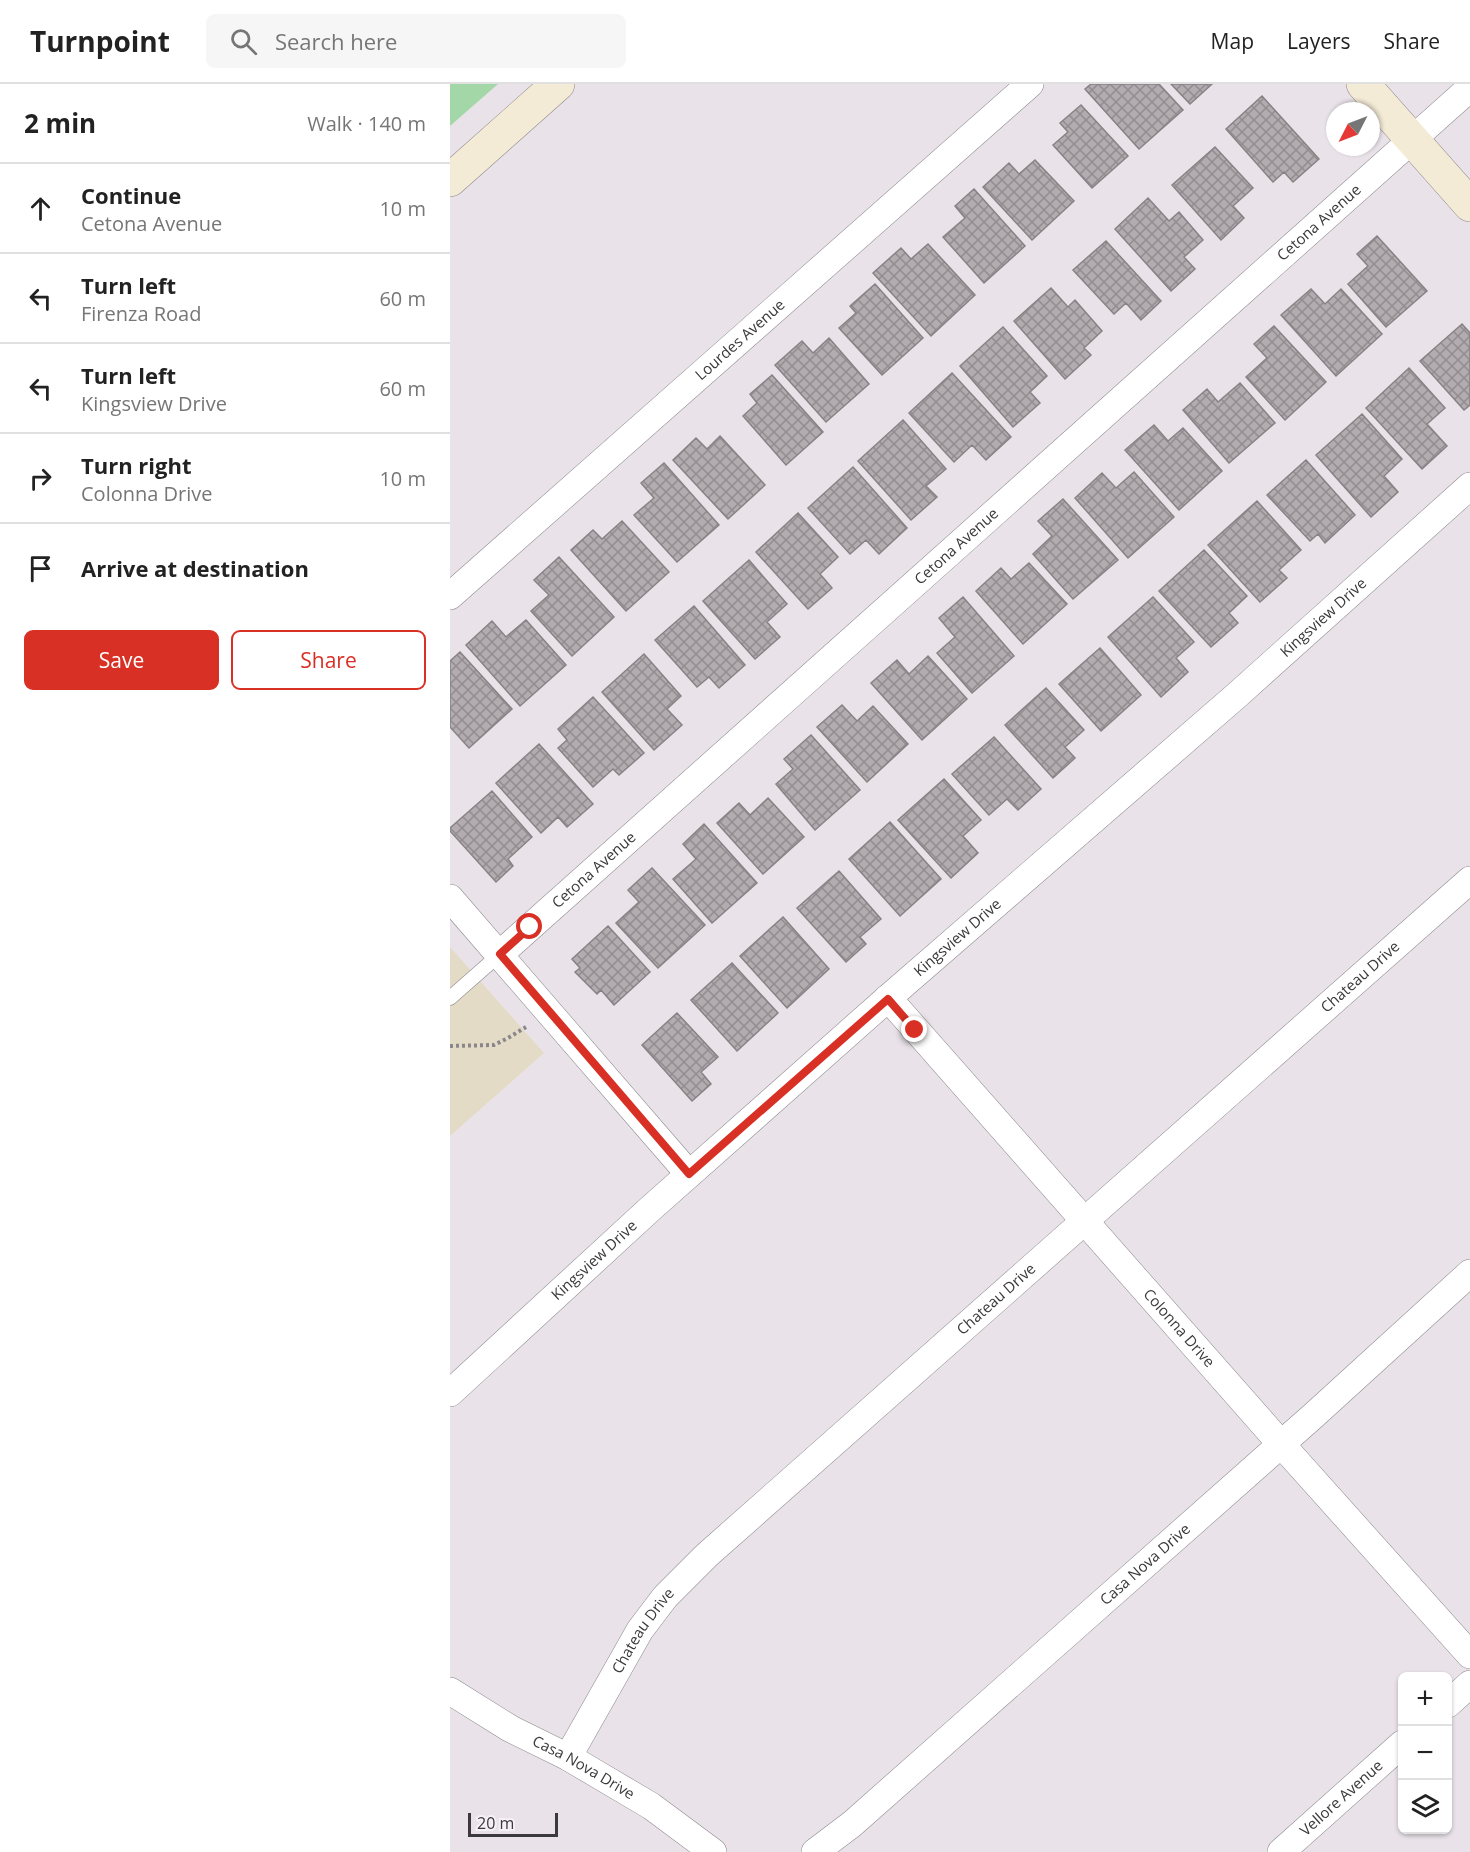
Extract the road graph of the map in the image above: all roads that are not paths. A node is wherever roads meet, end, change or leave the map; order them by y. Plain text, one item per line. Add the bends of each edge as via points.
1 (558, 84) edge
2 (1030, 84) edge
3 (1363, 84) edge
4 (1470, 88) edge
5 (1412, 140) junction
6 (450, 180) edge
7 (1470, 205) edge
8 (1470, 486) edge
9 (450, 596) edge
10 (1470, 880) edge
11 (450, 898) edge
12 (500, 954) junction
13 (450, 998) edge
14 (888, 999) junction
15 (689, 1174) junction
16 (1084, 1221) junction
17 (1470, 1273) edge
18 (450, 1393) edge
19 (1281, 1444) junction
20 (1470, 1654) edge
21 (1470, 1684) edge
22 (450, 1691) edge
23 (1452, 1700) edge
24 (1398, 1748) edge
25 (567, 1756) junction
26 (713, 1852) edge
27 (815, 1852) edge
28 (1281, 1852) edge

1 - 6 street
2 - 9 street, Lourdes Avenue
3 - 5 street
4 - 5 street, Cetona Avenue
5 - 7 street
5 - 12 street, Cetona Avenue
8 - 14 street, Kingsview Drive
10 - 16 street, Chateau Drive
11 - 12 street
12 - 13 lane
12 - 15 street
14 - 15 street, Kingsview Drive
14 - 16 street, Colonna Drive
15 - 18 street, Kingsview Drive
16 - 19 street, Colonna Drive
16 - 25 street, Chateau Drive via 706,1555 665,1597 640,1630
17 - 19 street, Casa Nova Drive
19 - 20 street, Colonna Drive
19 - 27 street, Casa Nova Drive via 852,1824
21 - 23 street
22 - 25 street, Casa Nova Drive via 511,1729
24 - 28 street, Vellore Avenue
25 - 26 street, Casa Nova Drive via 651,1806

